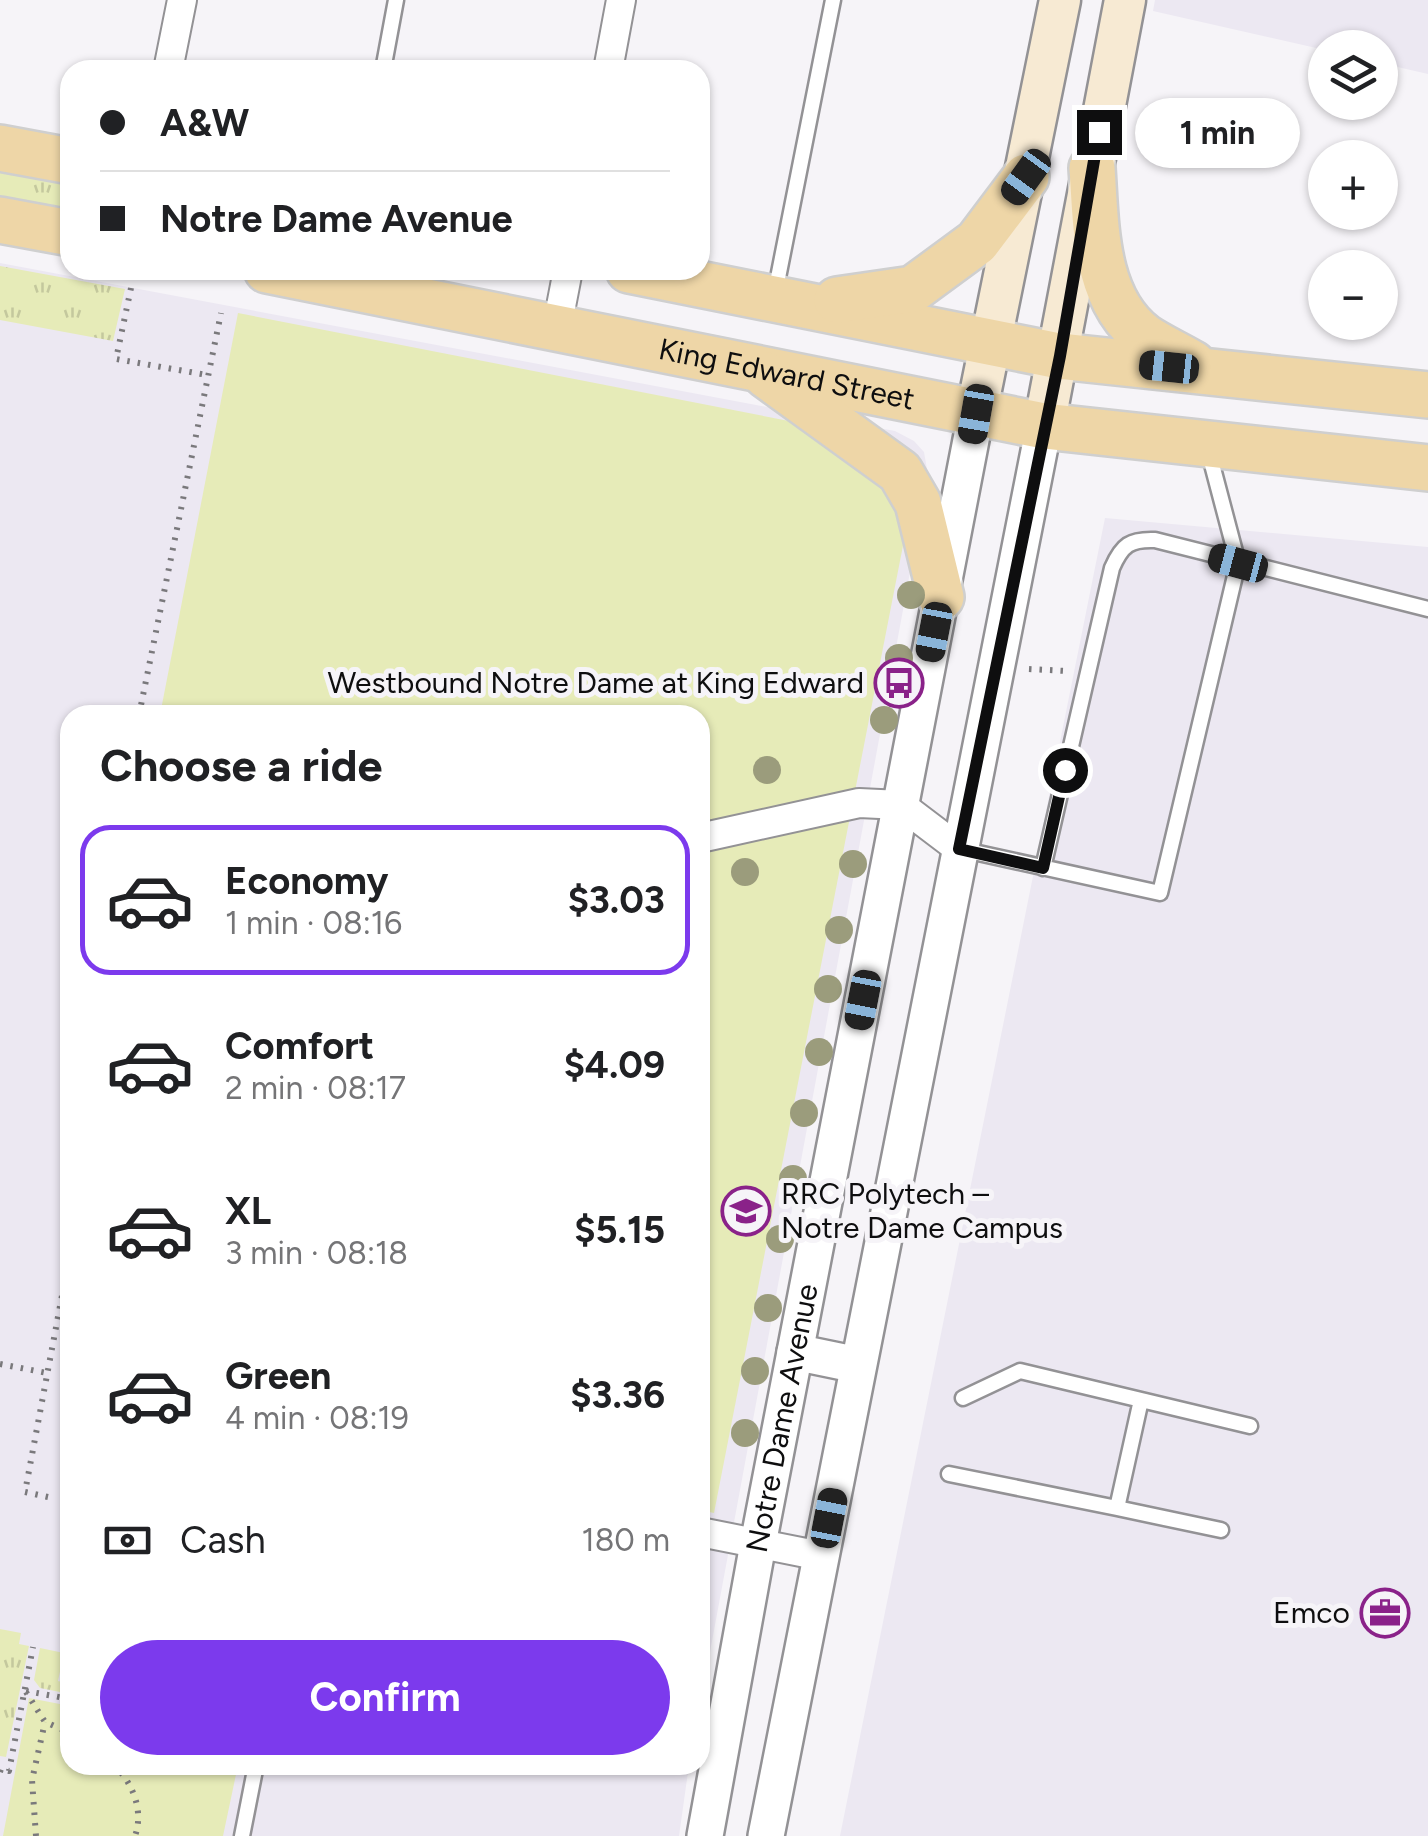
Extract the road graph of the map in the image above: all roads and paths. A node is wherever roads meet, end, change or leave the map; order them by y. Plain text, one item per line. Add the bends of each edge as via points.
1 (182, 0) edge
2 (396, 0) edge
3 (621, 0) edge
4 (833, 0) edge
5 (1060, 0) edge
6 (1124, 0) edge
7 (170, 60) edge
8 (384, 60) edge
9 (610, 60) edge
10 (0, 148) edge
11 (60, 158) edge
12 (1092, 168) junction
13 (1026, 177) junction
14 (0, 220) edge
15 (60, 232) edge
16 (318, 280) edge
17 (566, 280) edge
18 (679, 280) edge
19 (130, 288) dead end
20 (785, 301) junction
21 (220, 313) dead end
22 (558, 327) junction
23 (991, 344) junction
24 (1060, 356) junction
25 (752, 365) junction
26 (1204, 370) junction
27 (207, 374) junction
28 (1428, 395) edge
29 (976, 414) junction
30 (1044, 426) junction
31 (1207, 444) junction
32 (1428, 468) edge
33 (1238, 563) junction
34 (941, 597) junction
35 (1428, 609) edge
36 (1025, 669) dead end
37 (1088, 672) junction
38 (141, 705) edge
39 (900, 805) junction
40 (710, 836) edge
41 (959, 849) junction
42 (1043, 868) junction
43 (60, 1306) edge
44 (795, 1352) junction
45 (0, 1364) edge
46 (858, 1365) junction
47 (47, 1374) junction
48 (963, 1398) dead end
49 (1141, 1400) junction
50 (1250, 1426) dead end
51 (949, 1474) dead end
52 (48, 1497) dead end
53 (1117, 1508) junction
54 (1221, 1530) dead end
55 (710, 1534) edge
56 (758, 1544) junction
57 (821, 1556) junction
58 (33, 1647) dead end
59 (25, 1691) junction
60 (60, 1697) edge
61 (46, 1722) junction
62 (60, 1728) edge
63 (0, 1772) edge
64 (122, 1775) edge
65 (254, 1775) edge
66 (36, 1836) edge
67 (135, 1836) edge
68 (242, 1836) edge
69 (706, 1836) edge
70 (766, 1836) edge

1 - 7 street
2 - 8 lane
3 - 9 street
4 - 20 lane
5 - 13 main road, Notre Dame Avenue
6 - 12 main road
10 - 11 main road
12 - 24 main road
12 - 26 main road via 1099,259 1121,309 1142,335
13 - 20 main road via 976,242 913,289
13 - 23 main road, Notre Dame Avenue
14 - 15 main road
16 - 22 main road, King Edward Street
17 - 22 street
18 - 20 main road
19 - 27 path via 116,359
20 - 23 main road
21 - 27 path
22 - 25 main road, King Edward Street
23 - 24 main road
23 - 29 main road, Notre Dame Avenue
24 - 26 main road
24 - 30 main road
25 - 29 main road, King Edward Street
25 - 34 main road via 900,472 918,502
26 - 28 main road
27 - 38 path
29 - 30 main road, King Edward Street
29 - 34 street, Notre Dame Avenue
30 - 31 main road, King Edward Street
30 - 41 street
31 - 32 main road, King Edward Street
31 - 33 lane
33 - 35 lane
33 - 37 lane via 1155,540 1134,539 1120,549
33 - 42 lane via 1160,893
34 - 39 street, Notre Dame Avenue
36 - 37 path
37 - 42 lane
39 - 40 street via 852,804
39 - 41 street
39 - 44 street, Notre Dame Avenue
41 - 42 lane
41 - 46 street
43 - 47 path
44 - 46 street
44 - 56 street, Notre Dame Avenue
45 - 47 path
46 - 57 street
47 - 52 path via 25,1492
48 - 49 lane via 1020,1371
49 - 50 lane
49 - 53 lane
51 - 53 lane
53 - 54 lane
55 - 56 street
56 - 57 street
56 - 69 street, Notre Dame Avenue
57 - 70 street
58 - 59 path
59 - 60 path
59 - 61 path
59 - 63 path via 9,1770
61 - 62 path
61 - 66 path via 32,1780
64 - 67 path via 138,1808
65 - 68 lane

